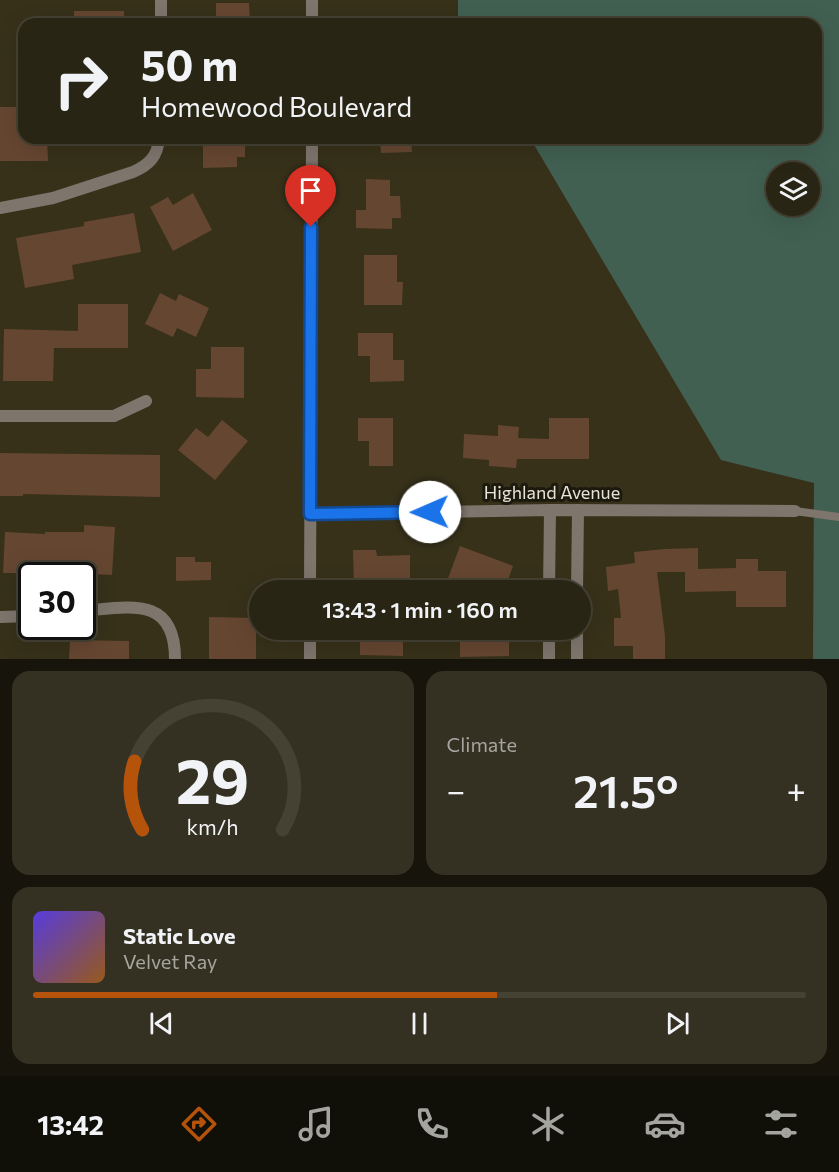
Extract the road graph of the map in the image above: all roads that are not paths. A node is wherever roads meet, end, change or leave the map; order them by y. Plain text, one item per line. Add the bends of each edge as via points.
1 (161, 0) edge
2 (312, 0) edge
3 (161, 18) edge
4 (312, 18) edge
5 (158, 144) edge
6 (312, 144) edge
7 (0, 208) edge
8 (146, 401) dead end
9 (0, 416) edge
10 (550, 510) junction
11 (578, 510) junction
12 (795, 511) joint
13 (310, 514) junction
14 (839, 517) edge
15 (310, 580) edge
16 (549, 580) edge
17 (577, 580) edge
18 (96, 610) edge
19 (18, 616) edge
20 (0, 617) edge
21 (310, 640) edge
22 (549, 640) edge
23 (577, 640) edge
24 (175, 659) edge
25 (310, 659) edge
26 (549, 659) edge
27 (577, 659) edge

1 - 3 street
2 - 4 street
5 - 7 street via 153,160 144,167 53,198
6 - 13 street
8 - 9 street via 114,416
10 - 11 street, Highland Avenue
10 - 13 street, Highland Avenue
10 - 16 street
11 - 12 street, Highland Avenue
11 - 17 street
12 - 14 lane
13 - 15 street
18 - 24 street via 153,611 172,631
19 - 20 street
21 - 25 street
22 - 26 street
23 - 27 street

